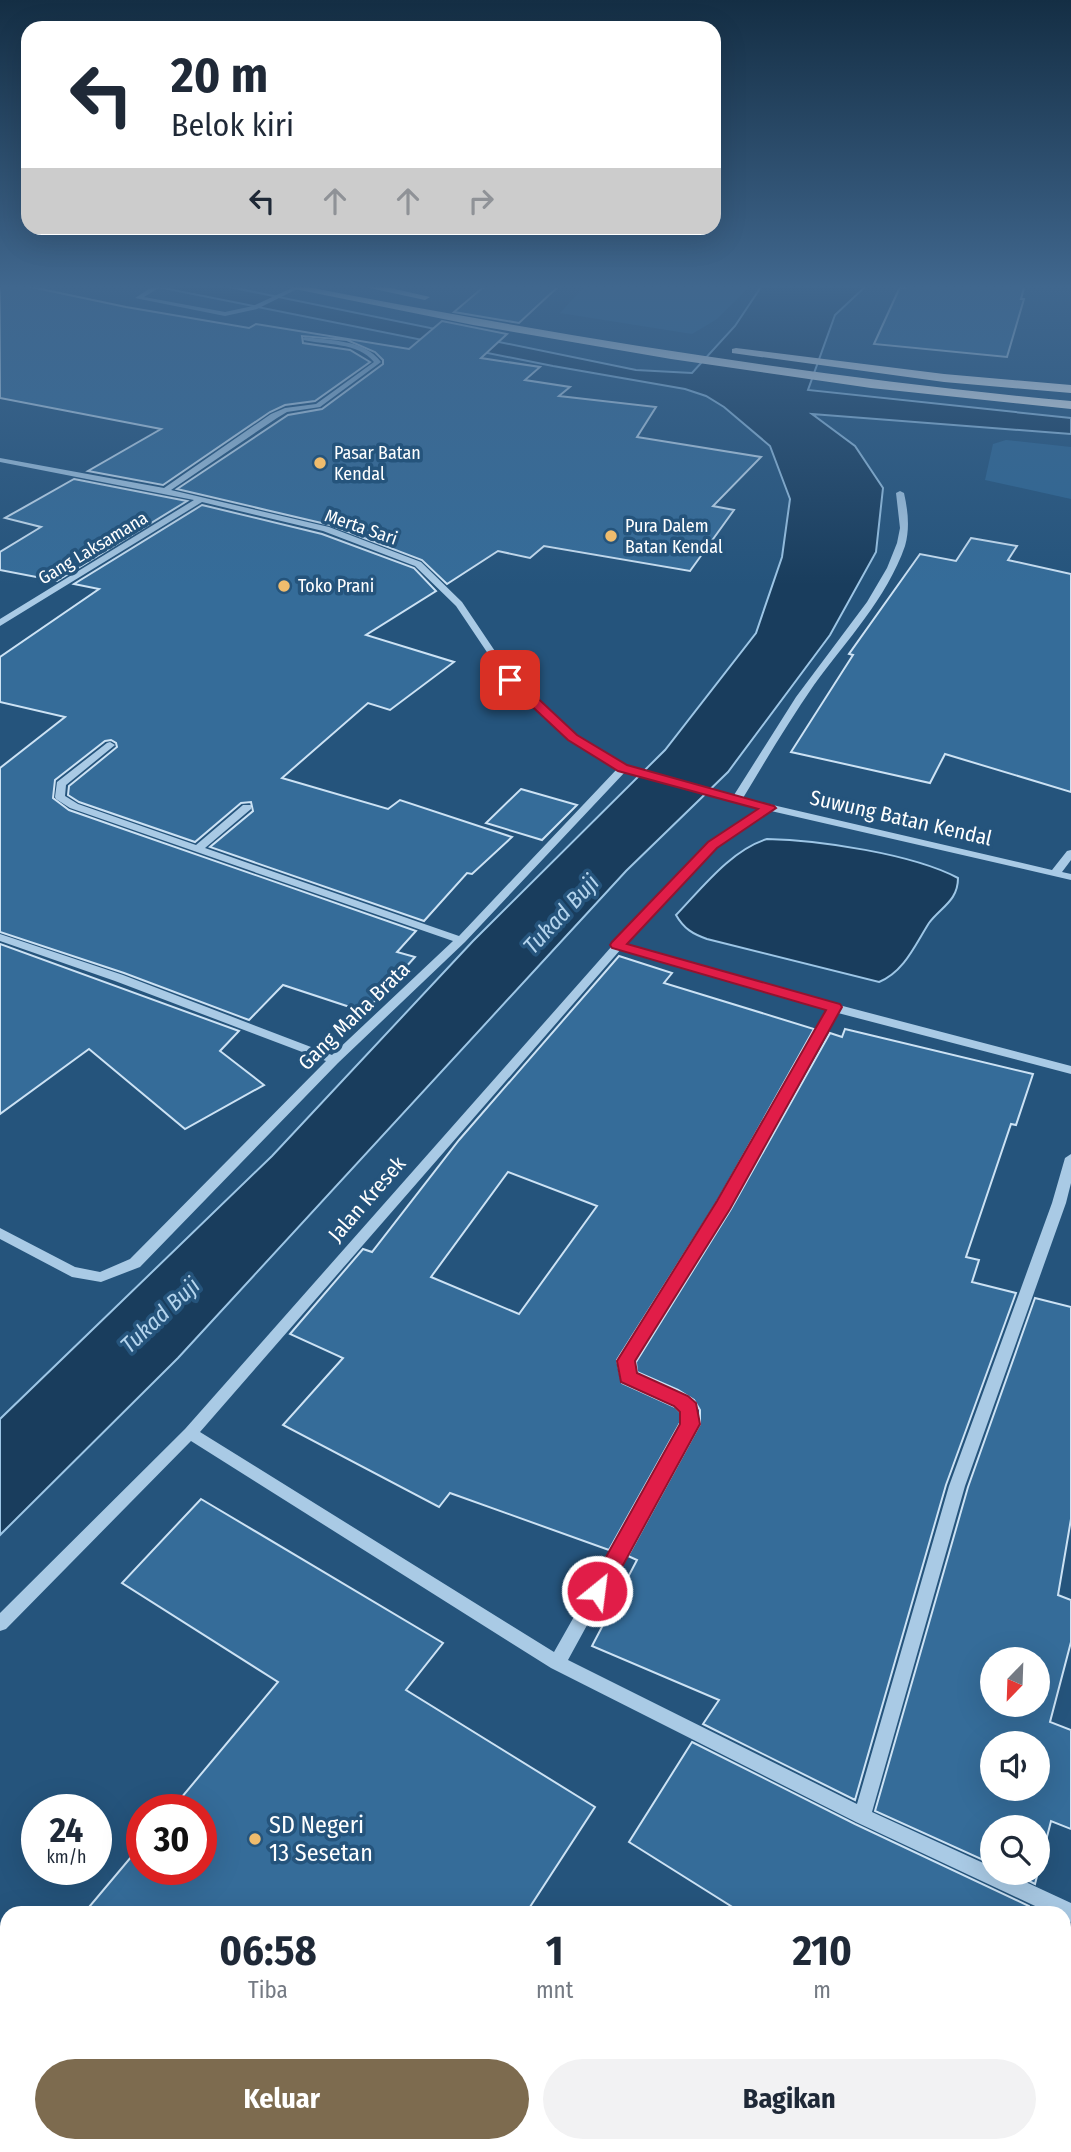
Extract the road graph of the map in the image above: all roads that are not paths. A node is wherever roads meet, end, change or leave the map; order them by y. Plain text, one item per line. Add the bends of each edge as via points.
1 (347, 384) edge
2 (871, 384) edge
3 (1018, 384) edge
4 (1071, 389) edge
5 (1071, 405) edge
6 (0, 460) edge
7 (165, 491) junction
8 (900, 493) dead end
9 (202, 499) junction
10 (0, 623) edge
11 (110, 745) dead end
12 (626, 769) junction
13 (722, 796) joint
14 (736, 800) junction
15 (247, 807) dead end
16 (769, 808) junction
17 (199, 847) junction
18 (1071, 853) edge
19 (1055, 873) junction
20 (1071, 877) edge
21 (0, 937) edge
22 (461, 940) junction
23 (618, 945) junction
24 (835, 1007) junction
25 (334, 1060) junction
26 (1071, 1070) edge
27 (1071, 1158) edge
28 (0, 1233) edge
29 (190, 1433) junction
30 (0, 1624) edge
31 (558, 1663) junction
32 (862, 1816) junction
33 (1056, 1906) edge

1 - 7 street via 318,406 274,416
2 - 5 highway
3 - 4 highway
6 - 7 street, Merta Sari
7 - 9 street, Merta Sari
8 - 14 street via 905,529 882,584
9 - 10 street, Gang Laksamana
9 - 12 street, Merta Sari via 326,529 418,564 459,604 510,680 572,737
11 - 17 street via 61,784 60,797 74,806
12 - 13 street, Merta Sari
12 - 22 street, Gang Maha Brata
13 - 14 street, Suwung Batan Kendal
14 - 16 street, Suwung Batan Kendal
15 - 17 street
16 - 19 street, Suwung Batan Kendal
16 - 23 street, Jalan Kresek via 712,845
17 - 22 street
18 - 19 street
19 - 20 street, Suwung Batan Kendal
21 - 25 street
22 - 25 street, Gang Maha Brata
23 - 24 street
23 - 29 street, Jalan Kresek
24 - 26 street
24 - 31 street via 724,1205 626,1361 628,1377 690,1409 690,1424
25 - 28 street, Gang Maha Brata via 135,1263 101,1277 72,1272
27 - 32 street via 957,1486
29 - 30 street, Jalan Kresek
29 - 31 street
31 - 32 street
32 - 33 street

